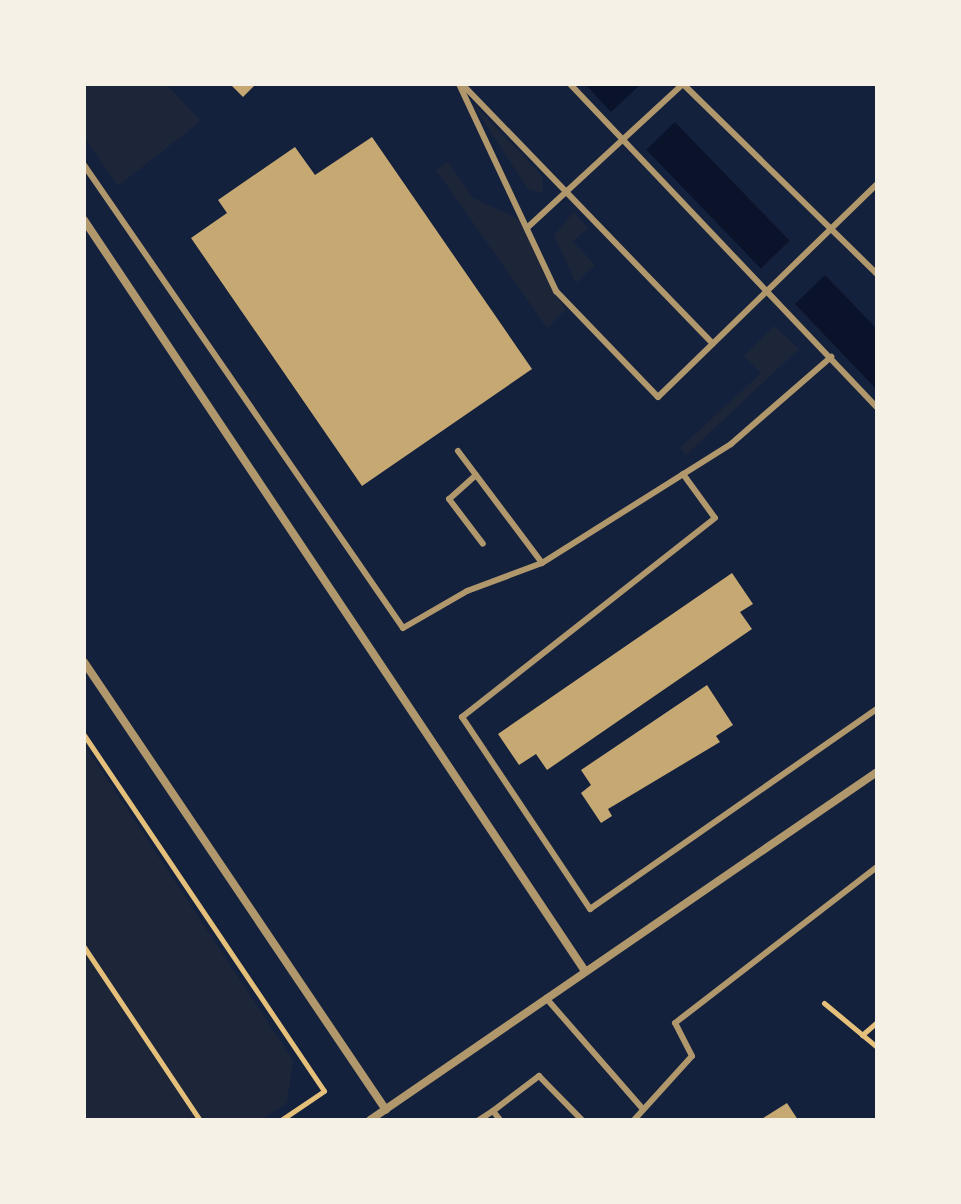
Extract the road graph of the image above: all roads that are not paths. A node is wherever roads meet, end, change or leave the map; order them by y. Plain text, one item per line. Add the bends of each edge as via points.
1 (460, 84) edge
2 (570, 84) edge
3 (683, 84) edge
4 (622, 137) junction
5 (84, 165) edge
6 (877, 184) edge
7 (562, 195) junction
8 (84, 220) edge
9 (528, 227) junction
10 (832, 228) junction
11 (877, 274) edge
12 (769, 289) junction
13 (713, 344) junction
14 (831, 357) junction
15 (877, 407) edge
16 (458, 451) dead end
17 (683, 474) junction
18 (476, 475) junction
19 (483, 544) dead end
20 (542, 563) junction
21 (84, 662) edge
22 (877, 709) edge
23 (877, 772) edge
24 (877, 867) edge
25 (585, 971) junction
26 (546, 998) junction
27 (643, 1109) junction
28 (386, 1110) junction
29 (493, 1111) junction
30 (370, 1120) edge
31 (479, 1120) edge
32 (500, 1120) edge
33 (582, 1120) edge
34 (634, 1120) edge

1 - 7 lane
1 - 9 lane
2 - 4 lane
3 - 4 lane
3 - 10 lane
4 - 7 lane
4 - 12 lane
5 - 20 lane via 403,628 467,591
6 - 10 lane
7 - 9 lane
7 - 13 lane
8 - 25 street
9 - 13 lane via 556,291 658,397
10 - 11 lane
10 - 12 lane
12 - 13 lane
12 - 14 lane
14 - 15 lane
14 - 17 lane via 731,444
16 - 18 lane
17 - 20 lane
17 - 22 lane via 715,518 462,717 590,909
18 - 19 lane via 449,499
18 - 20 lane
21 - 28 street
23 - 25 street
24 - 27 lane via 675,1023 692,1056
25 - 26 street
26 - 27 lane
26 - 28 street
27 - 34 lane
28 - 30 street
29 - 31 lane
29 - 32 lane
29 - 33 lane via 539,1076

